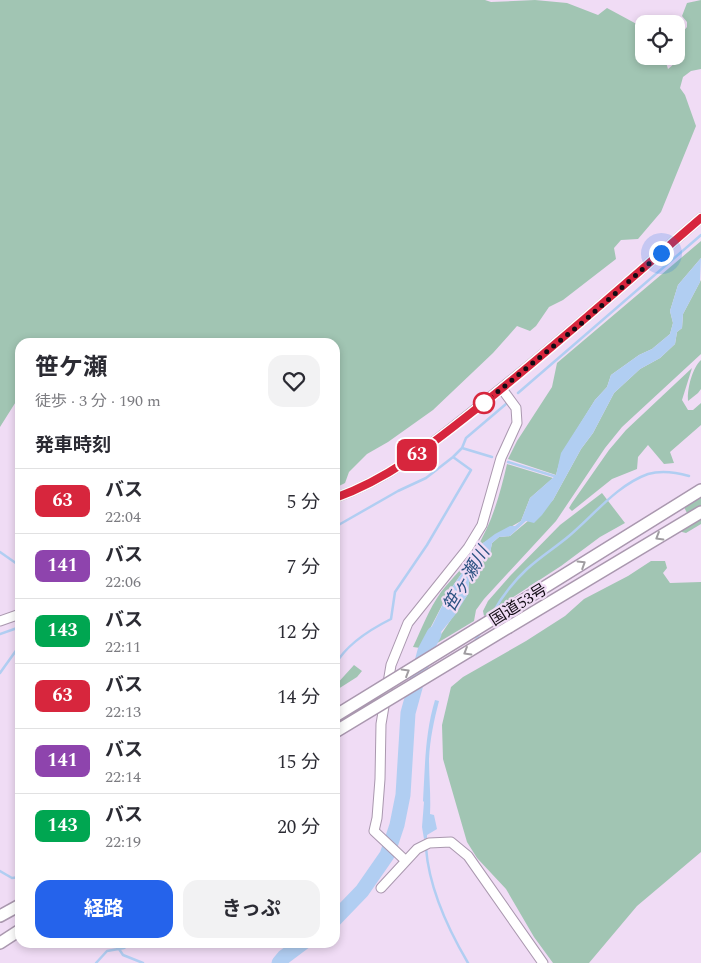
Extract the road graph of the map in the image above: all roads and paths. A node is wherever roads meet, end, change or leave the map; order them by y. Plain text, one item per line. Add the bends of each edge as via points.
1 (701, 218) edge
2 (502, 389) junction
3 (701, 490) edge
4 (340, 496) edge
5 (701, 512) edge
6 (15, 616) edge
7 (0, 621) edge
8 (340, 713) edge
9 (340, 729) edge
10 (404, 859) junction
11 (381, 888) dead end
12 (15, 908) edge
13 (0, 916) edge
14 (15, 933) edge
15 (0, 943) edge
16 (543, 963) edge

1 - 2 street
2 - 4 street via 399,467
2 - 10 street via 516,408 517,423 501,458 482,525 468,548 408,623 390,665 381,724 380,779 374,831
8 -> 3 highway, 国道53号, bridge
5 -> 9 highway, 国道53号, bridge
6 - 7 street
10 - 11 street
10 - 16 street via 425,845 451,842 468,856
12 - 13 highway
14 - 15 highway

